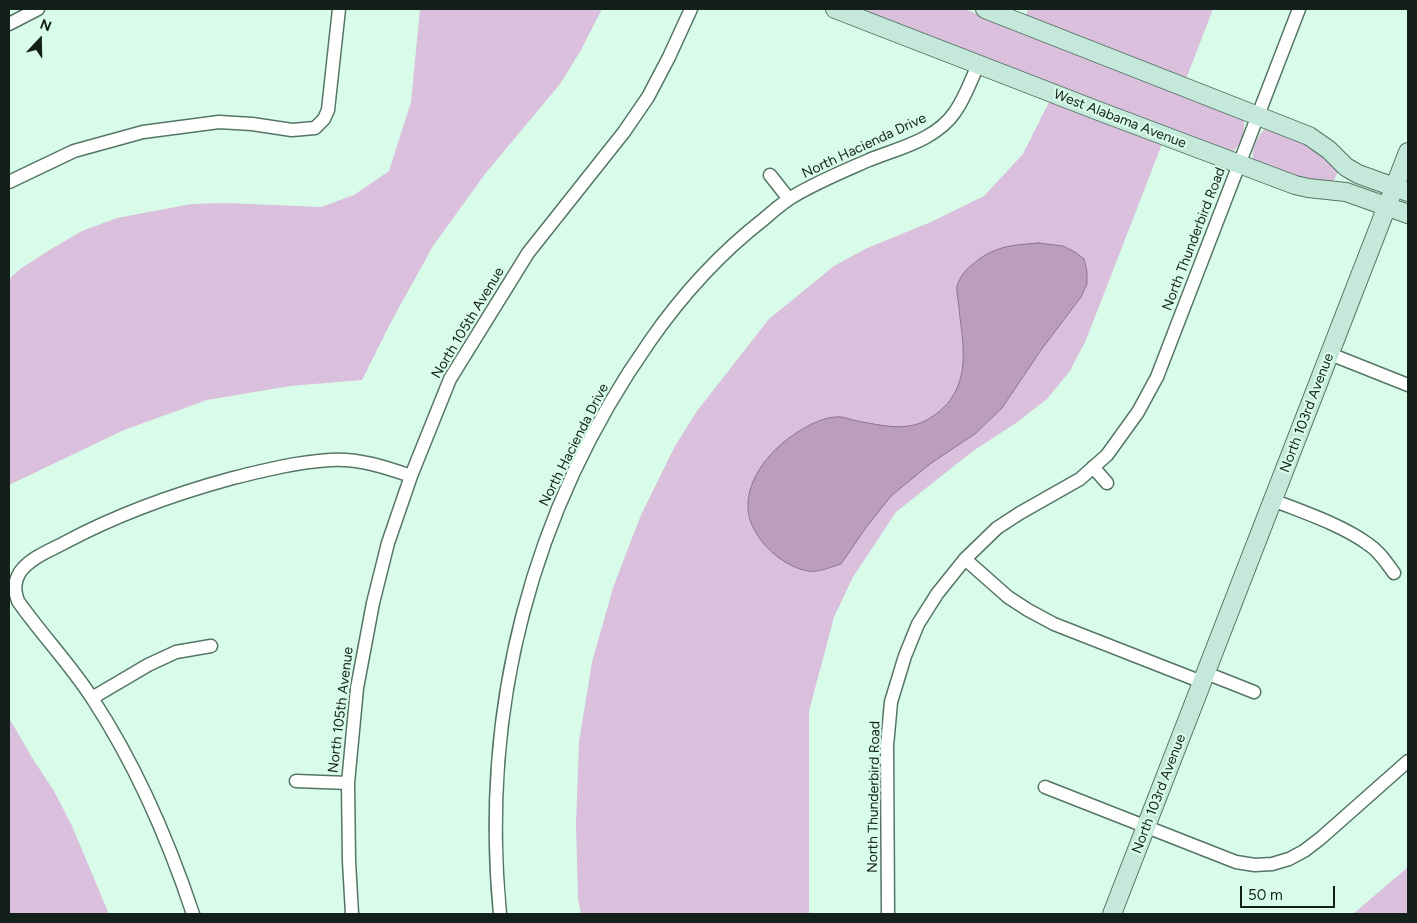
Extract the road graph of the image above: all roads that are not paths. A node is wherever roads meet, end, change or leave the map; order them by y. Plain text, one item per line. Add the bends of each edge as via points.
1 (35, 9) edge
2 (339, 9) edge
3 (691, 9) edge
4 (835, 9) edge
5 (985, 9) edge
6 (1299, 9) edge
7 (9, 24) edge
8 (978, 65) junction
9 (1257, 117) junction
10 (1408, 152) edge
11 (1239, 164) junction
12 (770, 175) dead end
13 (9, 182) edge
14 (1401, 190) edge
15 (789, 199) junction
16 (1387, 206) junction
17 (1408, 214) edge
18 (1330, 354) junction
19 (1408, 385) edge
20 (1093, 467) junction
21 (411, 476) junction
22 (1107, 483) dead end
23 (1273, 500) junction
24 (965, 559) junction
25 (1394, 573) dead end
26 (211, 646) dead end
27 (1204, 678) junction
28 (1254, 692) dead end
29 (92, 698) junction
30 (1408, 762) edge
31 (296, 781) dead end
32 (348, 783) junction
33 (1045, 788) dead end
34 (1146, 827) junction
35 (193, 914) edge
36 (352, 914) edge
37 (500, 914) edge
38 (888, 914) edge
39 (1112, 914) edge

1 - 7 street
2 - 13 street via 328,110 315,128 292,130 218,122 142,132 74,151
3 - 21 street, North 105th Avenue via 648,97 528,253 450,380
4 - 8 street, West Alabama Avenue
5 - 9 street
6 - 9 street, North Thunderbird Road
8 - 11 street, West Alabama Avenue
8 - 15 street, North Hacienda Drive via 955,113 934,131
9 - 11 street, North Thunderbird Road
9 - 14 street via 1308,136 1358,174
10 - 14 street, North 103rd Avenue
11 - 16 street, West Alabama Avenue via 1295,185 1346,192
11 - 20 street, North Thunderbird Road via 1157,377 1123,434
12 - 15 street
14 - 16 street, North 103rd Avenue
15 - 37 street, North Hacienda Drive via 726,251 660,327 595,429 551,524 524,608 504,706 495,845
16 - 17 street, West Alabama Avenue
16 - 18 street, North 103rd Avenue
18 - 19 street
18 - 23 street, North 103rd Avenue
20 - 22 street
20 - 24 street, North Thunderbird Road via 1080,479 997,528
21 - 29 street via 367,462 348,460 271,468 188,490 153,503 88,530 36,558 17,578 18,601
21 - 32 street, North 105th Avenue via 388,543 365,642
23 - 25 street via 1349,532 1380,555
23 - 27 street, North 103rd Avenue
24 - 27 street via 1008,597 1046,620
24 - 38 street, North Thunderbird Road via 918,624 891,702 887,746
26 - 29 street via 176,652
27 - 28 street
27 - 34 street, North 103rd Avenue
29 - 35 street via 158,819
30 - 34 street via 1321,838 1289,859 1272,864 1236,862
31 - 32 street, North 105th Avenue
32 - 36 street, North 105th Avenue
33 - 34 street
34 - 39 street, North 103rd Avenue

